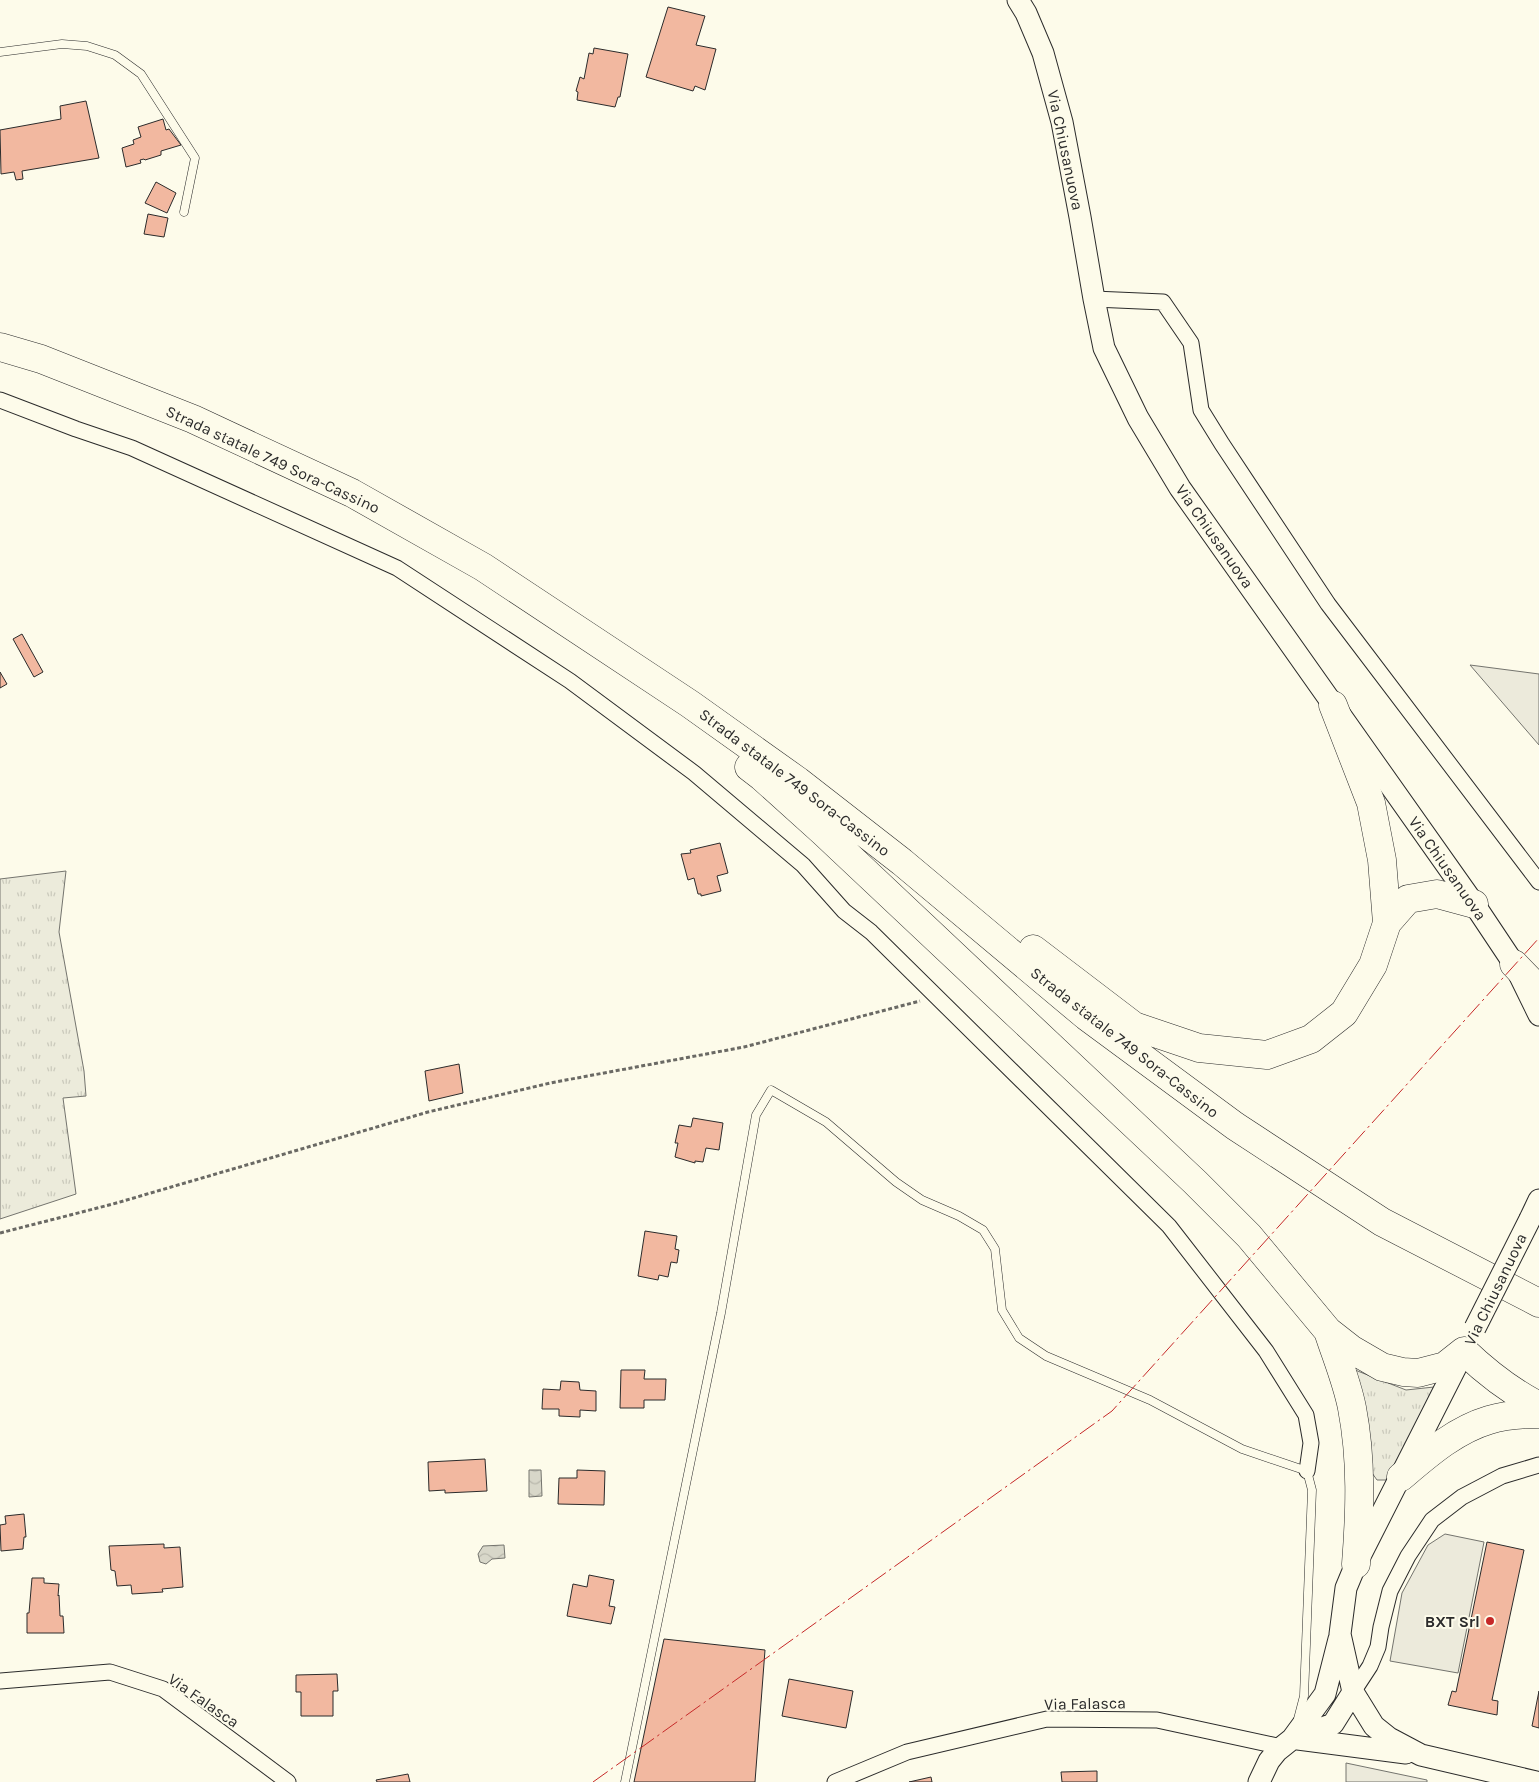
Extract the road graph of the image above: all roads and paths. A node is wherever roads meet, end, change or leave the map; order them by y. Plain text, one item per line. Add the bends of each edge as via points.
1 (1018, 0) edge
2 (0, 52) edge
3 (184, 212) dead end
4 (1094, 299) junction
5 (0, 346) edge
6 (0, 400) edge
7 (610, 651) junction
8 (1334, 705) junction
9 (798, 782) junction
10 (1539, 882) edge
11 (1474, 904) junction
12 (1387, 922) junction
13 (1514, 964) junction
14 (1539, 990) edge
15 (936, 997) junction
16 (1539, 1015) edge
17 (1539, 1200) edge
18 (0, 1233) edge
19 (1539, 1303) edge
20 (1328, 1331) junction
21 (1470, 1340) junction
22 (1539, 1406) edge
23 (1539, 1414) edge
24 (1539, 1465) edge
25 (1307, 1471) junction
26 (1401, 1477) junction
27 (1356, 1564) junction
28 (1340, 1634) junction
29 (0, 1681) edge
30 (1353, 1692) junction
31 (1287, 1743) junction
32 (1421, 1755) junction
33 (288, 1782) edge
34 (625, 1782) edge
35 (835, 1782) edge
36 (1260, 1782) edge
37 (1536, 1782) edge

1 - 4 street, Via Chiusanuova via 1043,53 1062,122
2 - 3 lane via 62,44 87,46 115,55 141,74 195,158
4 - 8 street, Via Chiusanuova via 1104,348 1138,418 1180,488
4 - 10 street via 1163,302 1191,343 1201,410 1222,444 1328,604
5 - 7 highway, Strada statale 749 Sora-Cassino via 193,419 352,492 483,567
6 - 15 street via 132,448 397,568 570,681 694,773 803,865 844,911 871,932
7 - 9 highway, Strada statale 749 Sora-Cassino
7 - 20 highway via 642,687 762,777 816,825 1195,1182 1249,1236
8 - 11 street, Via Chiusanuova
8 - 12 highway via 1371,803 1382,860
9 - 12 highway via 862,817 1134,1026 1199,1048 1267,1055 1311,1039 1344,1014 1373,965
9 - 19 highway, Strada statale 749 Sora-Cassino via 902,862 1086,1016 1234,1126 1382,1222
11 - 12 highway via 1437,894 1408,899
11 - 13 street, Via Chiusanuova
13 - 14 highway
13 - 16 street, Via Chiusanuova
15 - 18 path via 744,1047 550,1083 428,1112 113,1204
15 - 25 street via 1169,1226 1266,1351 1306,1415 1310,1443
17 - 21 street, Via Chiusanuova, bridge
20 - 21 highway via 1382,1367 1418,1373 1445,1366
20 - 27 highway via 1352,1406 1359,1454 1360,1514
21 - 22 highway via 1493,1377
21 - 26 street, Via Chiusanuova
23 - 26 highway via 1488,1420 1456,1434
24 - 30 street via 1486,1484 1432,1520 1390,1591 1378,1647
25 - 31 lane via 1312,1490 1304,1696
25 - 34 lane via 1242,1450 1150,1400 1046,1356 1019,1338 1002,1310 995,1249 983,1230 922,1200 826,1122 771,1090 756,1115 719,1322
26 - 27 street, Via Chiusanuova
27 - 28 street, Via Chiusanuova via 1346,1588
28 - 30 street
28 - 31 street via 1325,1694
29 - 33 street, Via Falasca via 110,1672 163,1689
30 - 31 street via 1333,1724
30 - 32 street via 1374,1726
31 - 32 street
31 - 35 street, Via Falasca via 1157,1720 1047,1719 907,1752
31 - 36 street via 1269,1761
32 - 37 street

